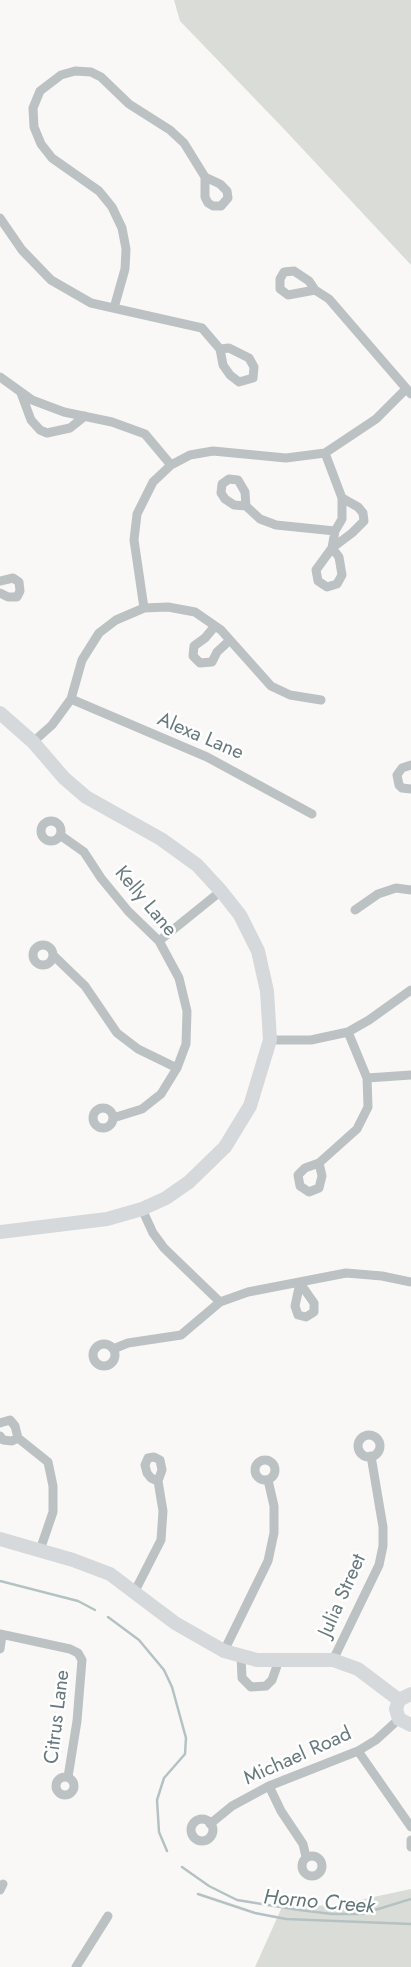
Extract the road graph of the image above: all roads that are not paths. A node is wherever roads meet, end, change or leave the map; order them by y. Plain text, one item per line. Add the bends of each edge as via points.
1 (205, 177) dead end
2 (0, 218) edge
3 (315, 290) dead end
4 (114, 308) junction
5 (220, 349) dead end
6 (0, 376) edge
7 (408, 391) edge
8 (21, 393) junction
9 (86, 416) junction
10 (325, 453) junction
11 (171, 465) junction
12 (342, 498) junction
13 (246, 506) dead end
14 (335, 531) junction
15 (0, 581) edge
16 (0, 593) edge
17 (144, 608) junction
18 (215, 626) junction
19 (230, 640) junction
20 (71, 699) junction
21 (321, 700) dead end
22 (0, 713) edge
23 (33, 742) junction
24 (411, 765) edge
25 (411, 789) edge
26 (312, 814) dead end
27 (60, 835) dead end
28 (411, 890) edge
29 (222, 891) junction
30 (355, 910) dead end
31 (159, 941) junction
32 (53, 955) dead end
33 (411, 990) edge
34 (348, 1032) junction
35 (270, 1040) junction
36 (177, 1068) junction
37 (411, 1075) edge
38 (367, 1078) junction
39 (113, 1118) dead end
40 (319, 1163) dead end
41 (142, 1209) junction
42 (0, 1232) edge
43 (411, 1282) edge
44 (220, 1302) junction
45 (113, 1349) dead end
46 (0, 1423) edge
47 (0, 1436) edge
48 (18, 1438) junction
49 (371, 1456) dead end
50 (268, 1480) dead end
51 (158, 1481) dead end
52 (0, 1539) edge
53 (40, 1550) junction
54 (135, 1591) junction
55 (1, 1635) edge
56 (0, 1649) edge
57 (224, 1651) junction
58 (241, 1656) junction
59 (279, 1660) junction
60 (333, 1660) junction
61 (405, 1697) edge
62 (405, 1722) edge
63 (358, 1751) junction
64 (68, 1777) dead end
65 (269, 1786) junction
66 (210, 1824) dead end
67 (411, 1827) edge
68 (411, 1840) edge
69 (411, 1847) edge
70 (306, 1857) dead end
71 (108, 1916) dead end
72 (76, 1967) edge

1 - 4 street via 184,143 170,130 129,104 101,77 91,72 75,71 61,75 40,91 33,108 34,127 40,144 52,158 99,191 112,207 122,228 125,269
2 - 4 street via 22,250 51,280 91,303
3 - 7 street via 328,299
4 - 5 street via 202,328
6 - 8 street
7 - 10 street via 376,419
8 - 9 street via 64,412
8 - 9 street via 31,420 47,433 70,428
9 - 11 street via 145,434
10 - 11 street via 286,458 212,451 190,455
10 - 12 street
11 - 17 street via 152,482 138,514 134,540
12 - 14 street via 342,519
12 - 14 street via 358,507 364,520 332,548
13 - 14 street via 260,519 276,525
15 - 16 street via 13,578 19,582 20,592 16,597
17 - 18 street via 187,610
17 - 20 street via 116,620 99,633 82,660
18 - 19 street
18 - 19 street via 194,646 193,656 200,663 212,662
19 - 21 street via 271,686 290,695
20 - 23 street via 52,725
20 - 26 street, Alexa Lane via 207,757
22 - 23 street
23 - 29 street via 64,778 86,797 161,839 196,865
24 - 25 street via 402,768 397,775 402,788
27 - 31 street, Kelly Lane via 84,852 128,911
28 - 30 street via 396,888 378,894
29 - 31 street
29 - 35 street via 240,915 258,951 267,991
31 - 36 street, Kelly Lane via 179,978 187,1010 186,1044
32 - 36 street via 85,986 117,1033 138,1049
33 - 34 street
34 - 35 street via 311,1040
34 - 38 street
35 - 41 street via 250,1106 225,1147 189,1182
36 - 39 street, Kelly Lane via 161,1094 142,1109
37 - 38 street
38 - 40 street via 368,1107 357,1129
41 - 42 street via 107,1219
41 - 44 street via 164,1248
43 - 44 street via 346,1274 248,1292
44 - 45 street via 180,1335 128,1343
46 - 48 street via 10,1420 16,1426
47 - 48 street via 4,1440
48 - 53 street via 48,1462 54,1512
49 - 60 street, Julia Street via 383,1527 383,1546 379,1565
50 - 57 street via 274,1506 274,1533 268,1560
51 - 54 street via 163,1511 161,1540
52 - 53 street
53 - 54 street via 110,1574
54 - 57 street via 175,1623
55 - 56 street
55 - 64 street, Citrus Lane via 70,1649 82,1660
57 - 58 street
58 - 59 street
58 - 59 street via 242,1678 251,1688 266,1686 272,1680
59 - 60 street
60 - 61 street via 358,1669
61 - 62 street via 396,1709
62 - 63 street, Michael Road
63 - 65 street, Michael Road
63 - 67 street
65 - 66 street, Michael Road via 232,1806
65 - 70 street via 303,1844
68 - 69 street
71 - 72 street

